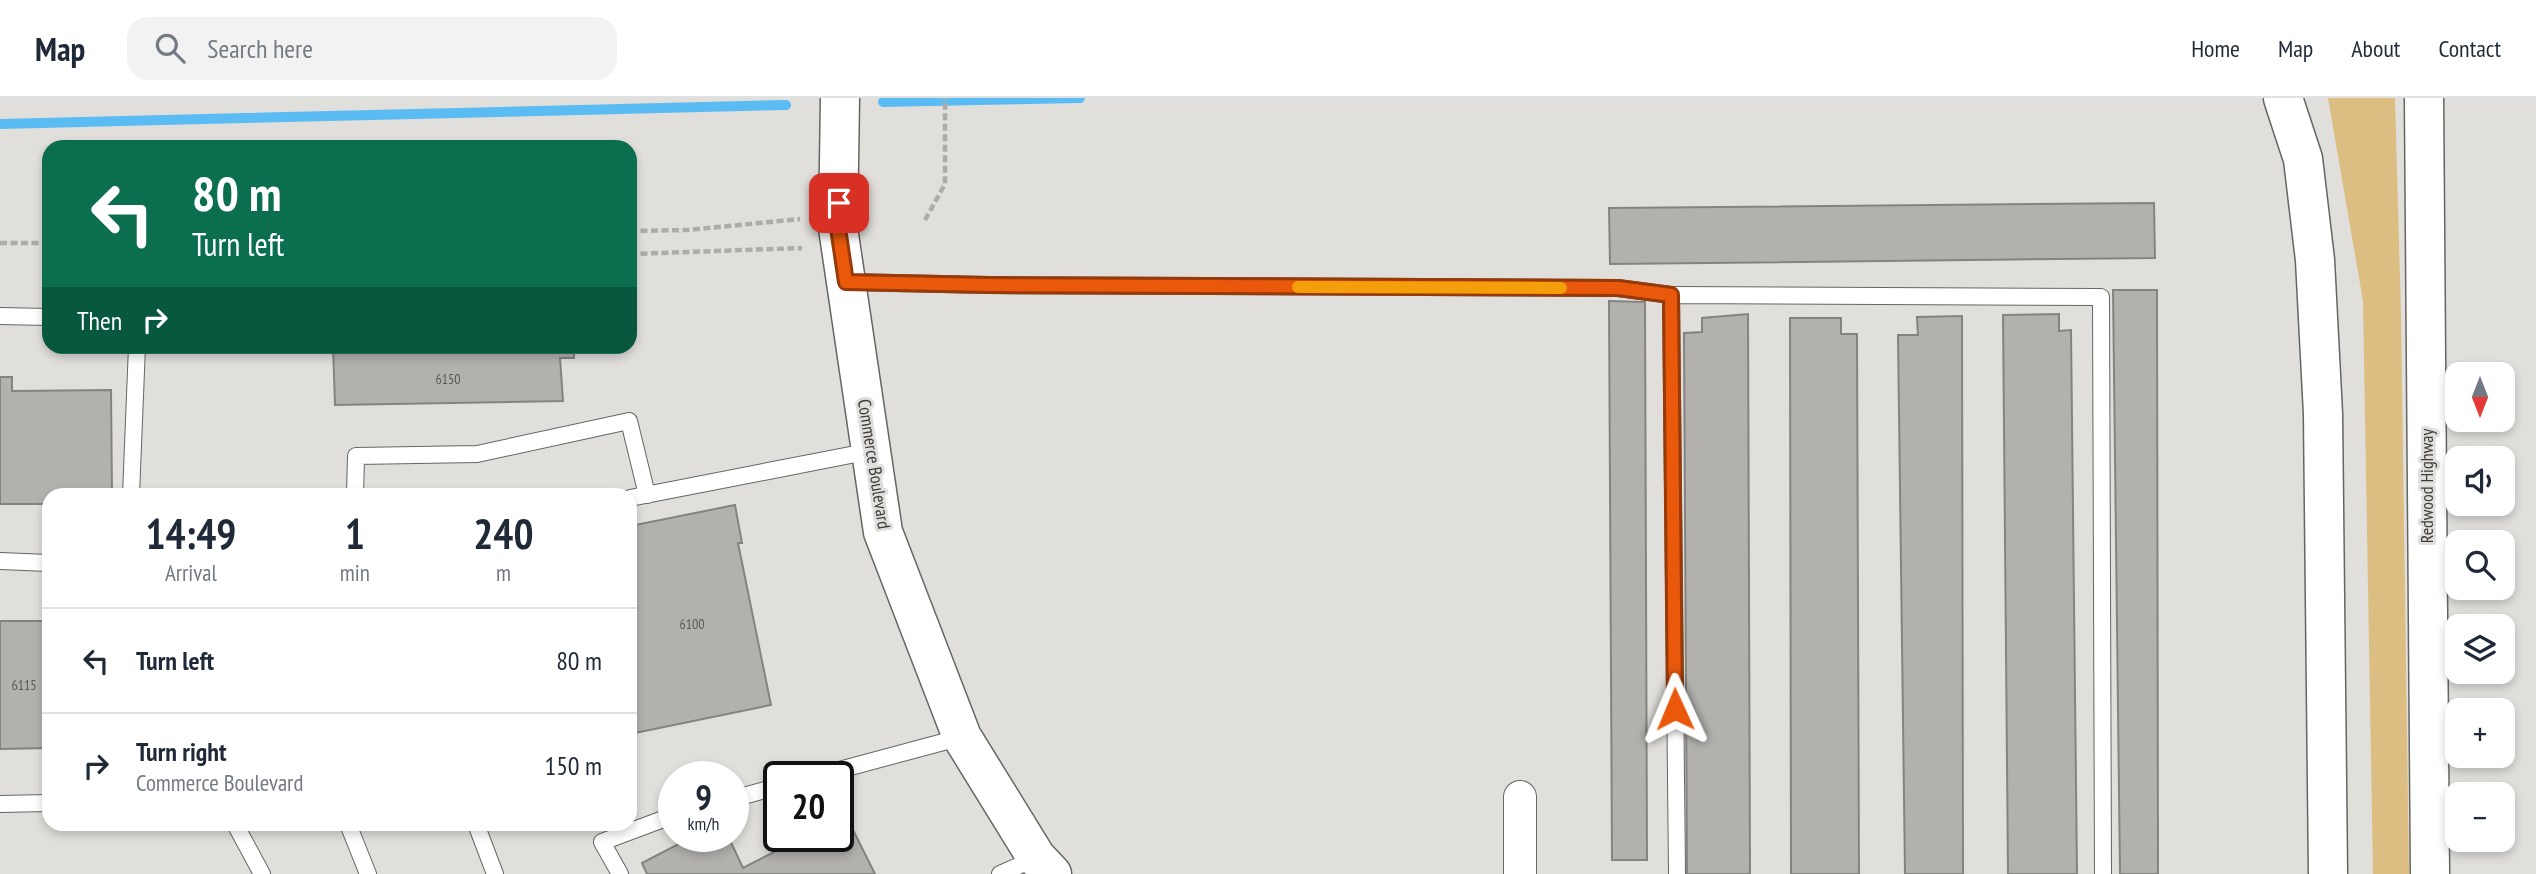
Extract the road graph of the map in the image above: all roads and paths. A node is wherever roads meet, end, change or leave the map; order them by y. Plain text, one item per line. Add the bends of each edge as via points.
1 (840, 98) edge
2 (945, 98) edge
3 (2283, 98) edge
4 (2298, 98) edge
5 (2424, 98) edge
6 (2303, 159) junction
7 (806, 219) dead end
8 (925, 220) dead end
9 (637, 231) edge
10 (0, 243) edge
11 (42, 243) edge
12 (807, 248) dead end
13 (637, 254) edge
14 (846, 282) junction
15 (1671, 295) junction
16 (0, 316) edge
17 (42, 317) edge
18 (137, 354) edge
19 (871, 451) junction
20 (131, 488) edge
21 (355, 488) edge
22 (647, 495) junction
23 (637, 497) edge
24 (0, 561) edge
25 (42, 563) edge
26 (962, 737) junction
27 (854, 766) edge
28 (1520, 797) dead end
29 (42, 803) edge
30 (0, 804) edge
31 (658, 821) edge
32 (637, 829) edge
33 (239, 831) edge
34 (351, 831) edge
35 (479, 831) edge
36 (631, 831) edge
37 (1044, 866) edge
38 (262, 874) edge
39 (368, 874) edge
40 (495, 874) edge
41 (620, 874) edge
42 (1000, 874) edge
43 (1520, 874) edge
44 (1677, 874) edge
45 (2103, 874) edge
46 (2328, 874) edge
47 (2430, 874) edge

1 - 14 main road, Commerce Boulevard via 838,228
2 - 8 path via 945,184
3 - 6 main road
4 - 6 lane
5 - 47 main road, Redwood Highway
6 - 46 main road via 2315,260 2323,414
7 - 9 path
10 - 11 path
12 - 13 path
14 - 15 lane via 1618,288
14 - 19 main road, Commerce Boulevard
15 - 44 lane
15 - 45 lane via 2101,298
16 - 17 lane
18 - 20 lane
19 - 22 lane
19 - 26 main road, Commerce Boulevard via 883,532
21 - 22 lane via 356,456 477,454 629,421
22 - 23 lane
24 - 25 lane
26 - 27 lane
26 - 37 main road, Commerce Boulevard
28 - 43 street
29 - 30 lane
31 - 32 lane
33 - 38 lane
34 - 39 lane
35 - 40 lane
36 - 41 lane via 602,842
37 - 42 lane

